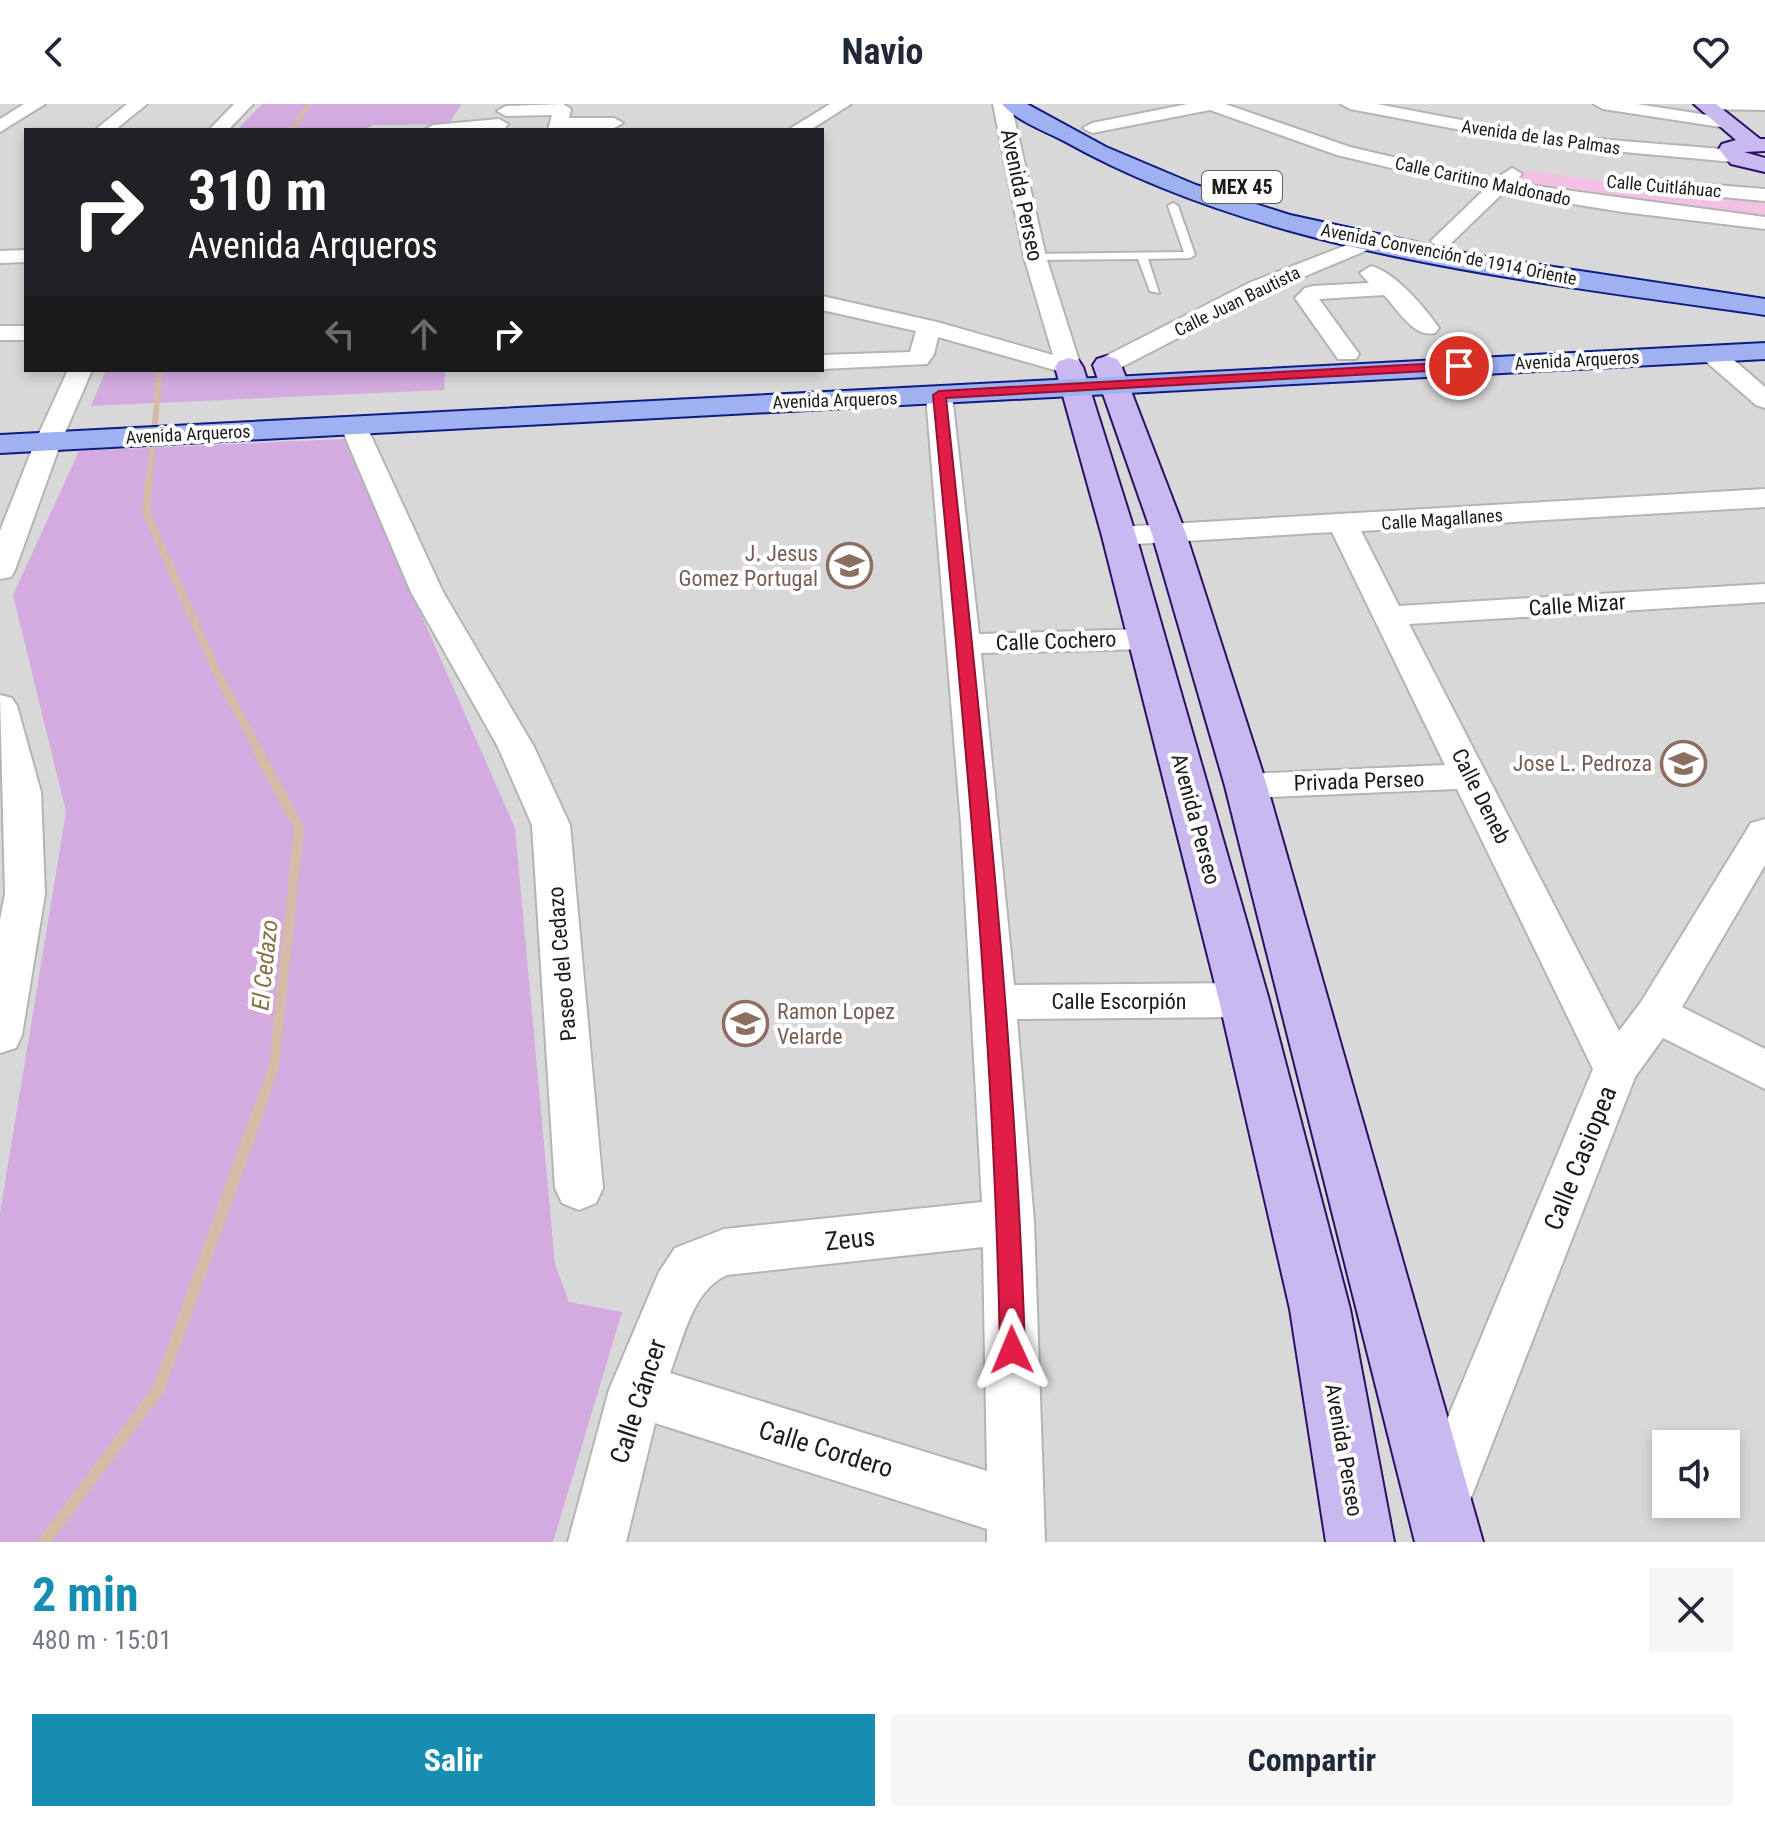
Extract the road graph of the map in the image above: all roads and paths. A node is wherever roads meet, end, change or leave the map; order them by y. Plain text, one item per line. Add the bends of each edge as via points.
1 (36, 104) edge
2 (138, 104) edge
3 (244, 104) edge
4 (618, 104) edge
5 (842, 104) edge
6 (1002, 104) edge
7 (1012, 104) edge
8 (1052, 104) edge
9 (1211, 104) edge
10 (1350, 104) edge
11 (1603, 104) edge
12 (1704, 104) edge
13 (1765, 105) edge
14 (503, 117) edge
15 (1727, 123) junction
16 (0, 127) edge
17 (558, 127) edge
18 (613, 127) edge
19 (107, 128) edge
20 (220, 128) edge
21 (444, 128) edge
22 (800, 128) edge
23 (1092, 128) junction
24 (1535, 139) junction
25 (1760, 145) edge
26 (1734, 156) junction
27 (1765, 165) edge
28 (1637, 186) dead end
29 (1500, 188) junction
30 (1765, 195) edge
31 (1173, 206) dead end
32 (1765, 223) edge
33 (1442, 241) junction
34 (1370, 242) junction
35 (1343, 252) junction
36 (1142, 255) junction
37 (24, 256) edge
38 (0, 257) edge
39 (1035, 257) junction
40 (1390, 288) junction
41 (1155, 291) dead end
42 (1765, 292) edge
43 (824, 303) edge
44 (1765, 307) edge
45 (929, 327) junction
46 (1427, 328) dead end
47 (0, 333) edge
48 (24, 333) edge
49 (1765, 334) edge
50 (1765, 351) edge
51 (1347, 354) junction
52 (1712, 354) junction
53 (824, 362) edge
54 (80, 372) edge
55 (1092, 376) junction
56 (939, 395) junction
57 (1765, 400) edge
58 (0, 421) edge
59 (240, 422) junction
60 (354, 427) junction
61 (68, 429) junction
62 (0, 444) edge
63 (1765, 498) edge
64 (1343, 525) junction
65 (1169, 534) junction
66 (1119, 536) junction
67 (1, 563) edge
68 (1765, 593) edge
69 (1390, 616) junction
70 (1146, 639) junction
71 (965, 644) junction
72 (0, 706) edge
73 (1471, 776) junction
74 (1246, 786) junction
75 (11, 792) edge
76 (1765, 832) edge
77 (5, 982) edge
78 (1244, 1000) junction
79 (994, 1002) junction
80 (1656, 1014) junction
81 (0, 1035) edge
82 (1616, 1069) junction
83 (1765, 1070) edge
84 (579, 1188) dead end
85 (1009, 1222) junction
86 (693, 1265) joint
87 (636, 1390) junction
88 (1444, 1524) edge
89 (1016, 1525) edge
90 (597, 1542) edge
91 (1360, 1542) edge

1 - 16 street
2 - 19 street
3 - 20 street
4 - 18 street
5 - 22 street
6 - 39 street, Avenida Perseo
7 - 34 main road, Avenida Convención de 1914 Oriente / MEX 45 via 1125,163 1180,185
8 - 23 main road, Avenida Convención de 1914 Oriente / MEX 45
9 - 23 street
9 - 29 street, Calle Caritino Maldonado via 1289,135
10 - 24 street, Avenida de las Palmas
11 - 15 street
12 - 13 street
12 - 15 main road
14 - 17 street via 562,109
14 - 21 street
15 - 25 main road
17 - 18 street
23 - 33 main road, Avenida Convención de 1914 Oriente / MEX 45 via 1176,165 1261,193
24 - 26 street, Avenida de las Palmas
24 - 29 street via 1523,170
25 - 26 main road via 1735,146 1730,149
26 - 27 main road
28 - 30 street, Calle Cuitláhuac
29 - 32 street, Calle Caritino Maldonado
29 - 33 street
31 - 36 lane via 1190,255
33 - 42 main road, Avenida Convención de 1914 Oriente / MEX 45
34 - 35 street, Calle Juan Bautista
34 - 44 main road, Avenida Convención de 1914 Oriente / MEX 45 via 1533,273
35 - 40 street
35 - 55 street, Calle Juan Bautista via 1259,287
36 - 39 lane
36 - 41 lane
37 - 38 street
39 - 55 street, Avenida Perseo
40 - 46 street
40 - 51 street via 1313,293 1306,298
43 - 45 street
45 - 53 street via 918,359
45 - 55 street
47 - 48 street
49 - 51 main road, Avenida Arqueros
50 - 52 main road, Avenida Arqueros
51 - 55 main road, Avenida Arqueros
52 - 55 main road, Avenida Arqueros
52 - 57 street
54 - 61 street
55 - 56 main road, Avenida Arqueros
55 - 59 main road, Avenida Arqueros
55 - 65 main road, Avenida Perseo
55 - 66 main road, Avenida Perseo
56 - 60 main road, Avenida Arqueros via 564,411
56 - 71 street
58 - 61 main road, Avenida Arqueros
59 - 60 main road, Avenida Arqueros
59 - 61 main road, Avenida Arqueros
60 - 84 street, Paseo del Cedazo via 427,592 516,747 551,825
61 - 62 main road, Avenida Arqueros
61 - 67 street
63 - 64 street, Calle Magallanes
64 - 65 street, Calle Magallanes
64 - 69 street, Calle Deneb
65 - 66 street, Calle Magallanes
65 - 74 main road, Avenida Perseo
66 - 70 main road, Avenida Perseo
68 - 69 street, Calle Mizar
69 - 73 street, Calle Deneb
70 - 71 street, Calle Cochero
70 - 78 main road, Avenida Perseo
71 - 79 street
72 - 75 street
73 - 74 street, Privada Perseo
73 - 82 street, Calle Deneb
74 - 88 main road, Avenida Perseo
75 - 77 street via 25,894
76 - 80 street, Calle Casiopea
77 - 81 street
78 - 79 street, Calle Escorpión
78 - 91 main road, Avenida Perseo via 1320,1309
79 - 85 street
80 - 82 street, Calle Casiopea
80 - 83 street
82 - 88 street, Calle Casiopea
85 - 86 street, Zeus via 724,1252
85 - 89 street
86 - 87 street, Calle Cáncer via 677,1289
87 - 89 street, Calle Cordero
87 - 90 street, Calle Cáncer

